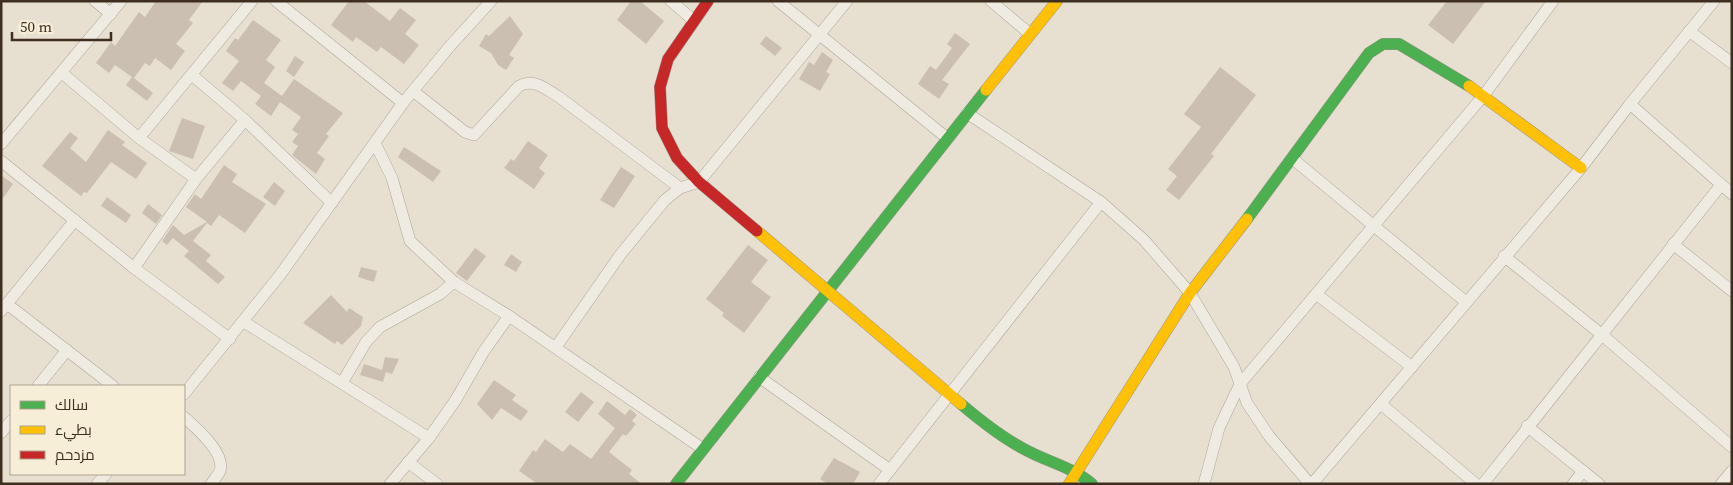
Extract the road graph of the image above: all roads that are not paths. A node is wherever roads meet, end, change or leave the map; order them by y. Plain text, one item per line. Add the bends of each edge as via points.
1 (95, 1) edge
2 (122, 1) edge
3 (252, 1) edge
4 (276, 1) edge
5 (491, 1) edge
6 (671, 1) edge
7 (708, 1) edge
8 (778, 1) edge
9 (847, 1) edge
10 (991, 1) edge
11 (1057, 1) edge
12 (1552, 1) edge
13 (1714, 1) edge
14 (111, 14) junction
15 (693, 20) junction
16 (1690, 31) junction
17 (821, 34) junction
18 (1030, 34) junction
19 (1732, 63) edge
20 (62, 73) junction
21 (192, 76) junction
22 (413, 91) junction
23 (1484, 95) junction
24 (403, 104) junction
25 (1630, 104) junction
26 (967, 113) junction
27 (245, 120) junction
28 (139, 138) junction
29 (948, 138) junction
30 (375, 143) junction
31 (1, 144) edge
32 (1293, 159) junction
33 (1, 161) edge
34 (1581, 168) junction
35 (196, 179) junction
36 (699, 182) junction
37 (1721, 184) junction
38 (680, 188) junction
39 (1732, 194) edge
40 (1101, 202) junction
41 (332, 203) junction
42 (75, 220) junction
43 (1372, 226) junction
44 (1674, 244) junction
45 (1504, 256) junction
46 (134, 268) junction
47 (454, 282) junction
48 (1732, 291) edge
49 (827, 292) junction
50 (1190, 293) junction
51 (1316, 294) junction
52 (1466, 302) junction
53 (4, 307) edge
54 (509, 316) junction
55 (244, 322) junction
56 (1601, 334) junction
57 (230, 338) junction
58 (556, 347) junction
59 (67, 350) junction
60 (1412, 367) junction
61 (759, 377) junction
62 (342, 383) junction
63 (1240, 384) junction
64 (39, 385) edge
65 (112, 385) edge
66 (185, 393) edge
67 (948, 394) junction
68 (1381, 404) junction
69 (185, 418) edge
70 (10, 421) edge
71 (1527, 426) junction
72 (1, 433) edge
73 (429, 438) junction
74 (1732, 447) edge
75 (703, 449) junction
76 (408, 462) junction
77 (890, 470) junction
78 (1583, 471) junction
79 (1732, 471) edge
80 (1078, 472) junction
81 (211, 484) edge
82 (390, 484) edge
83 (437, 484) edge
84 (676, 484) edge
85 (879, 484) edge
86 (1069, 484) edge
87 (1092, 484) edge
88 (1204, 484) edge
89 (1311, 484) edge
90 (1476, 484) edge
91 (1483, 484) edge
92 (1573, 484) edge
93 (1599, 484) edge
94 (1721, 484) edge

1 - 14 street
2 - 14 street
3 - 21 street
4 - 24 street
5 - 22 street
6 - 15 street
7 - 15 main road
8 - 17 street
9 - 17 street
10 - 18 street
11 - 18 main road
12 - 23 street
13 - 16 street
14 - 20 street
15 - 36 main road via 668,59 660,87 662,128 677,158
16 - 19 street
16 - 25 street
17 - 29 street
17 - 36 street
18 - 26 main road
20 - 28 street
20 - 31 street
21 - 27 street
21 - 28 street
22 - 24 street
22 - 38 street via 465,132 474,135 519,86 538,84
23 - 32 main road via 1399,44 1383,44 1369,53
23 - 34 main road
23 - 43 street
24 - 30 street
25 - 34 street
25 - 37 street
26 - 29 main road
26 - 40 street
27 - 35 street
27 - 41 street
28 - 35 street
29 - 49 main road
30 - 41 street
30 - 47 street via 392,178 410,241
32 - 43 street
32 - 50 main road
33 - 42 street
34 - 45 street
35 - 46 street
36 - 38 street
36 - 49 main road
37 - 39 street
37 - 44 street
38 - 58 street via 665,200 620,255
40 - 50 street via 1144,240
40 - 67 street
41 - 55 street
42 - 46 street
42 - 53 street
43 - 51 street
43 - 52 street
44 - 48 street
44 - 56 street
45 - 52 street
45 - 56 street
46 - 57 street
47 - 54 street
47 - 62 street via 440,294 380,327 366,342
49 - 61 main road
49 - 67 main road
50 - 63 street via 1234,367
50 - 80 main road
51 - 60 street
51 - 63 street
52 - 60 street
53 - 59 street
54 - 58 street
54 - 73 street
55 - 57 street
55 - 62 street
56 - 71 street
56 - 74 street
57 - 66 street
58 - 75 street
59 - 64 street
59 - 65 street
60 - 68 street
61 - 75 main road
61 - 77 street
62 - 73 street
63 - 88 street via 1219,428
63 - 89 street via 1247,403 1269,436
67 - 77 street
67 - 80 main road via 990,428 1025,450
68 - 89 street
68 - 90 street
69 - 81 street via 202,434 220,459 220,470
70 - 72 street
71 - 78 street
71 - 91 street
73 - 76 street
75 - 84 main road
76 - 82 street
76 - 83 street
77 - 85 street
78 - 92 street
78 - 93 street
79 - 94 street
80 - 86 main road
80 - 87 main road

